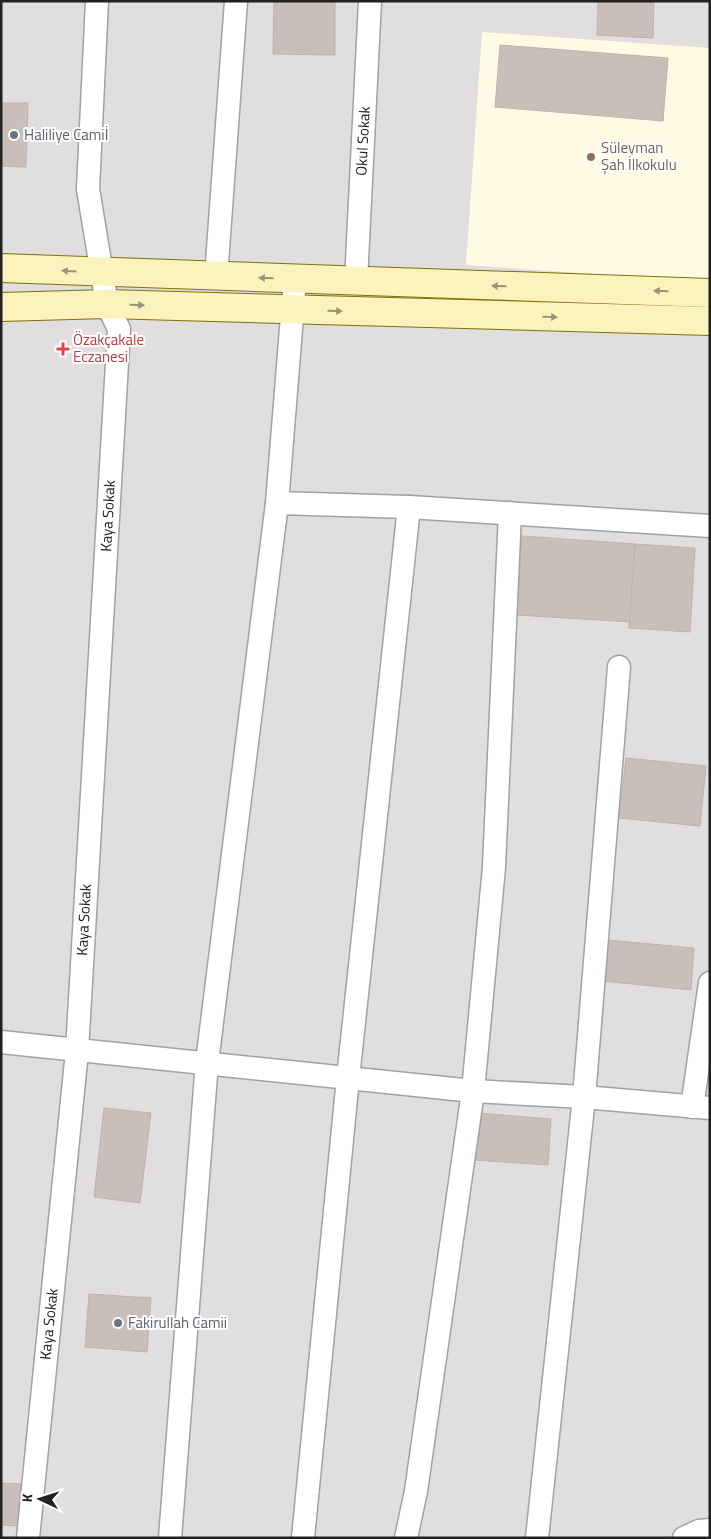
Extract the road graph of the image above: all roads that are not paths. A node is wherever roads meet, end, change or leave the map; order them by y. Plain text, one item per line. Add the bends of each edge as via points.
1 (97, 1) edge
2 (236, 1) edge
3 (370, 1) edge
4 (1, 268) edge
5 (101, 273) junction
6 (216, 277) junction
7 (295, 279) junction
8 (356, 281) junction
9 (710, 293) edge
10 (107, 304) junction
11 (1, 307) edge
12 (293, 310) junction
13 (710, 321) edge
14 (276, 503) junction
15 (409, 507) junction
16 (510, 513) junction
17 (710, 526) edge
18 (619, 667) dead end
19 (710, 983) edge
20 (1, 1042) edge
21 (77, 1051) junction
22 (207, 1062) junction
23 (348, 1078) junction
24 (474, 1091) junction
25 (584, 1097) junction
26 (701, 1107) edge
27 (710, 1530) edge
28 (28, 1538) edge
29 (170, 1538) edge
30 (303, 1538) edge
31 (406, 1538) edge
32 (537, 1538) edge
33 (684, 1538) edge

1 - 5 street, Kaya Sokak via 88,189
2 - 6 street
3 - 8 street, Okul Sokak
5 -> 4 main road
5 - 6 main road
5 - 10 street, Kaya Sokak
7 -> 6 main road
7 - 8 main road
7 - 12 street
9 -> 8 main road
10 - 11 main road
10 -> 12 main road
10 - 21 street, Kaya Sokak via 120,329
12 -> 13 main road
12 - 14 street
14 - 15 street
14 - 22 street
15 - 16 street
15 - 23 street
16 - 17 street
16 - 24 street via 494,867
18 - 25 street
19 - 26 street
20 - 21 street
21 - 22 street
21 - 28 street, Kaya Sokak
22 - 23 street
22 - 29 street
23 - 24 street
23 - 30 street
24 - 25 street
24 - 31 street via 416,1491
25 - 26 street
25 - 32 street
27 - 33 street

